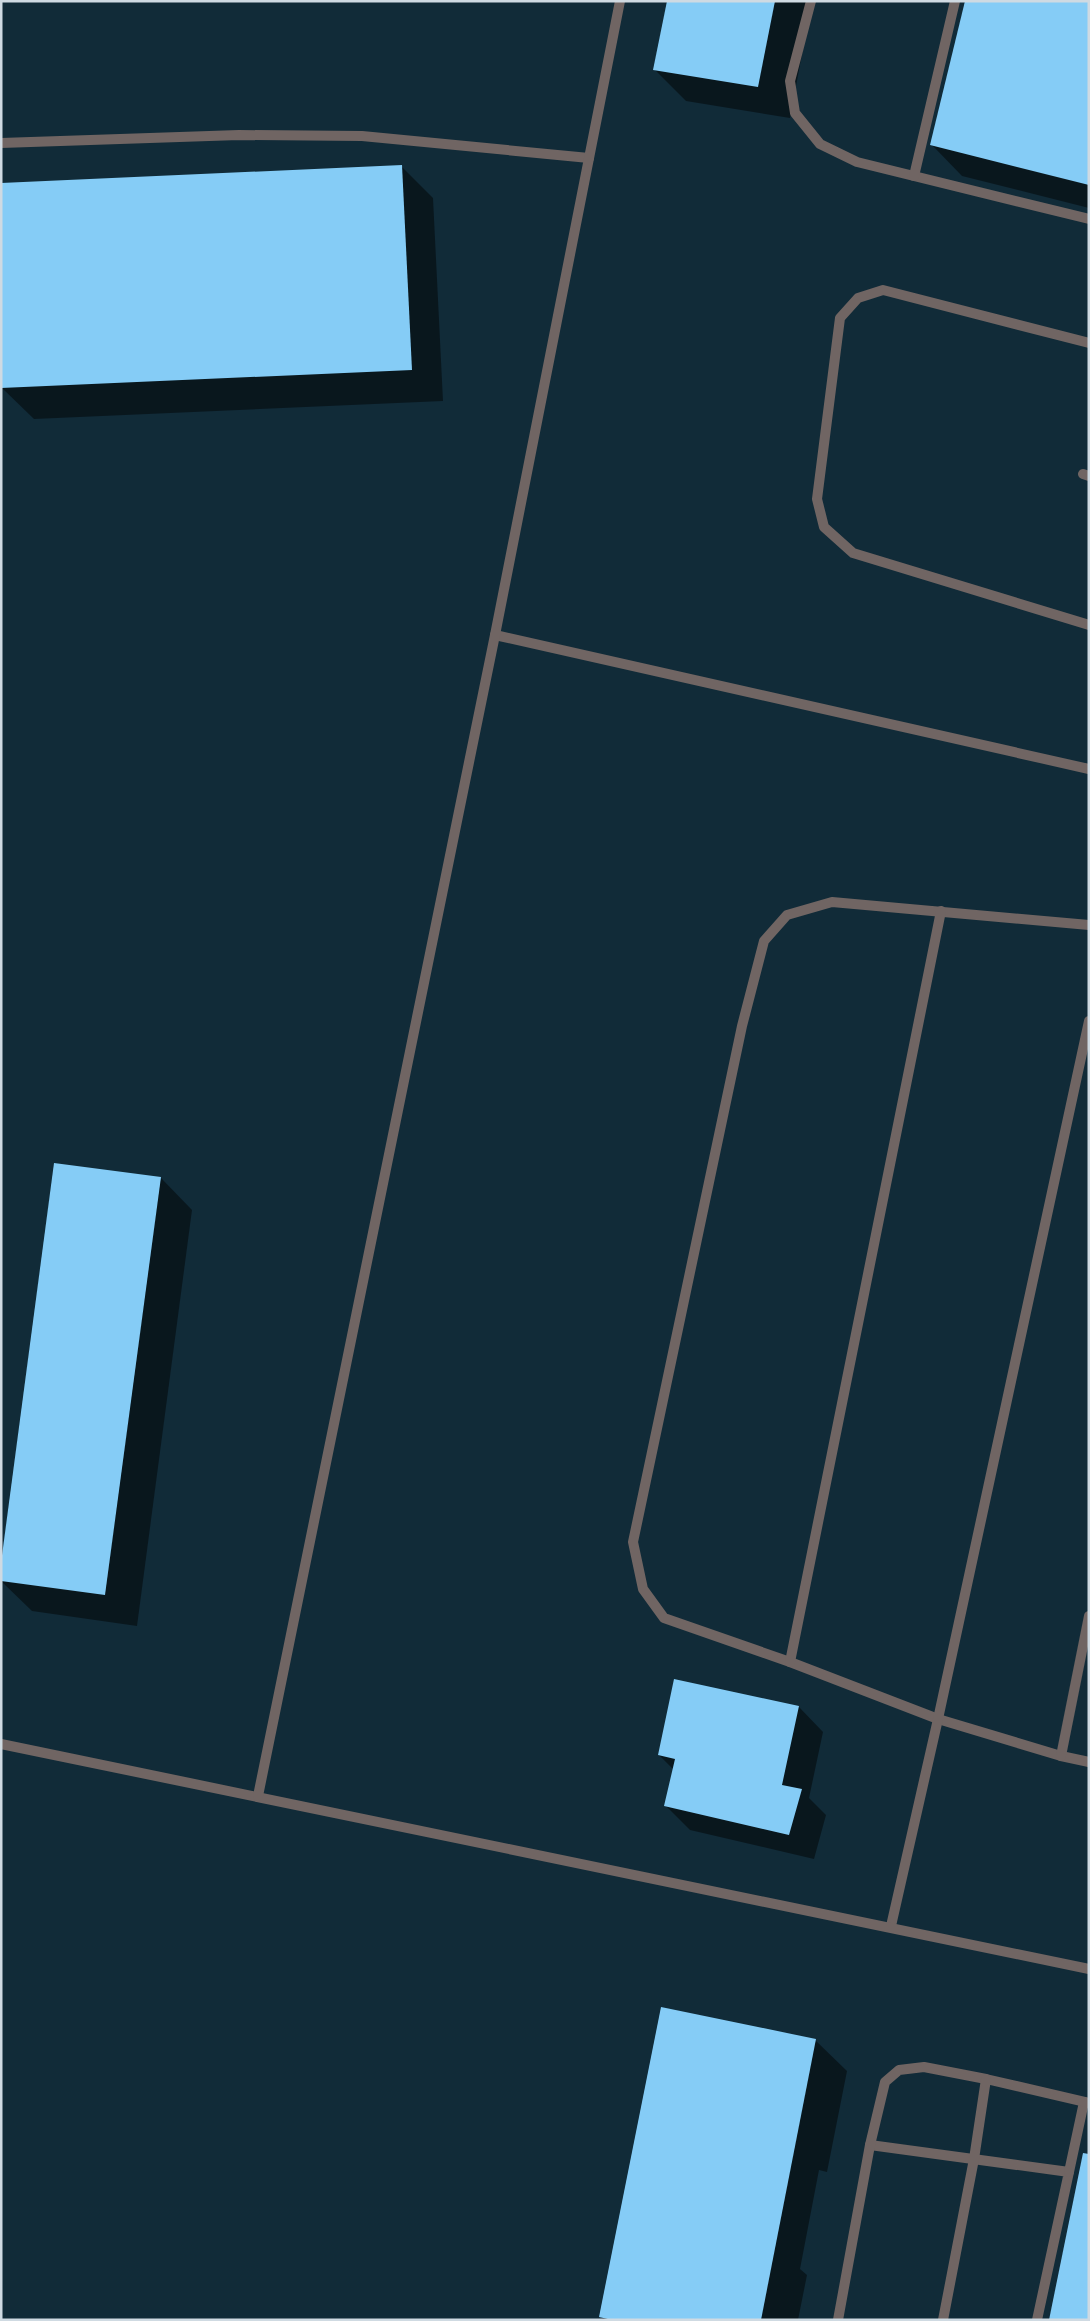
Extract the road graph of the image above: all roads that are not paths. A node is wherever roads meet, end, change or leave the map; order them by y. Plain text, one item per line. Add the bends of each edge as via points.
1 (620, 1) edge
2 (811, 1) edge
3 (955, 1) edge
4 (1, 144) edge
5 (589, 158) junction
6 (914, 176) junction
7 (1089, 219) edge
8 (1089, 342) edge
9 (1089, 625) edge
10 (495, 635) junction
11 (1089, 769) edge
12 (941, 911) junction
13 (1089, 925) edge
14 (1089, 1021) edge
15 (1089, 1616) edge
16 (790, 1662) junction
17 (938, 1719) junction
18 (1, 1744) edge
19 (1061, 1756) junction
20 (1089, 1762) edge
21 (258, 1796) junction
22 (891, 1926) junction
23 (1089, 1969) edge
24 (986, 2079) junction
25 (1086, 2103) edge
26 (870, 2145) junction
27 (974, 2160) junction
28 (1069, 2172) junction
29 (838, 2320) edge
30 (943, 2320) edge
31 (1037, 2320) edge

1 - 5 street
2 - 6 street via 790,82 795,114 820,144 857,162
3 - 6 street
4 - 5 street via 239,135 362,136
5 - 10 street
6 - 7 street
8 - 9 street via 883,290 858,298 840,318 817,499 824,527 853,553
10 - 11 street
10 - 21 street
12 - 13 street
12 - 16 street
12 - 16 street via 832,902 788,915 764,941 742,1026 633,1542 643,1590 664,1618
14 - 17 street
15 - 19 street
16 - 17 street
17 - 19 street
17 - 22 street
18 - 21 street
19 - 20 street
21 - 22 street
22 - 23 street
24 - 25 street
24 - 26 street via 924,2067 899,2070 885,2082
24 - 27 street
25 - 28 street
26 - 27 street
26 - 29 street
27 - 28 street
27 - 30 street
28 - 31 street

